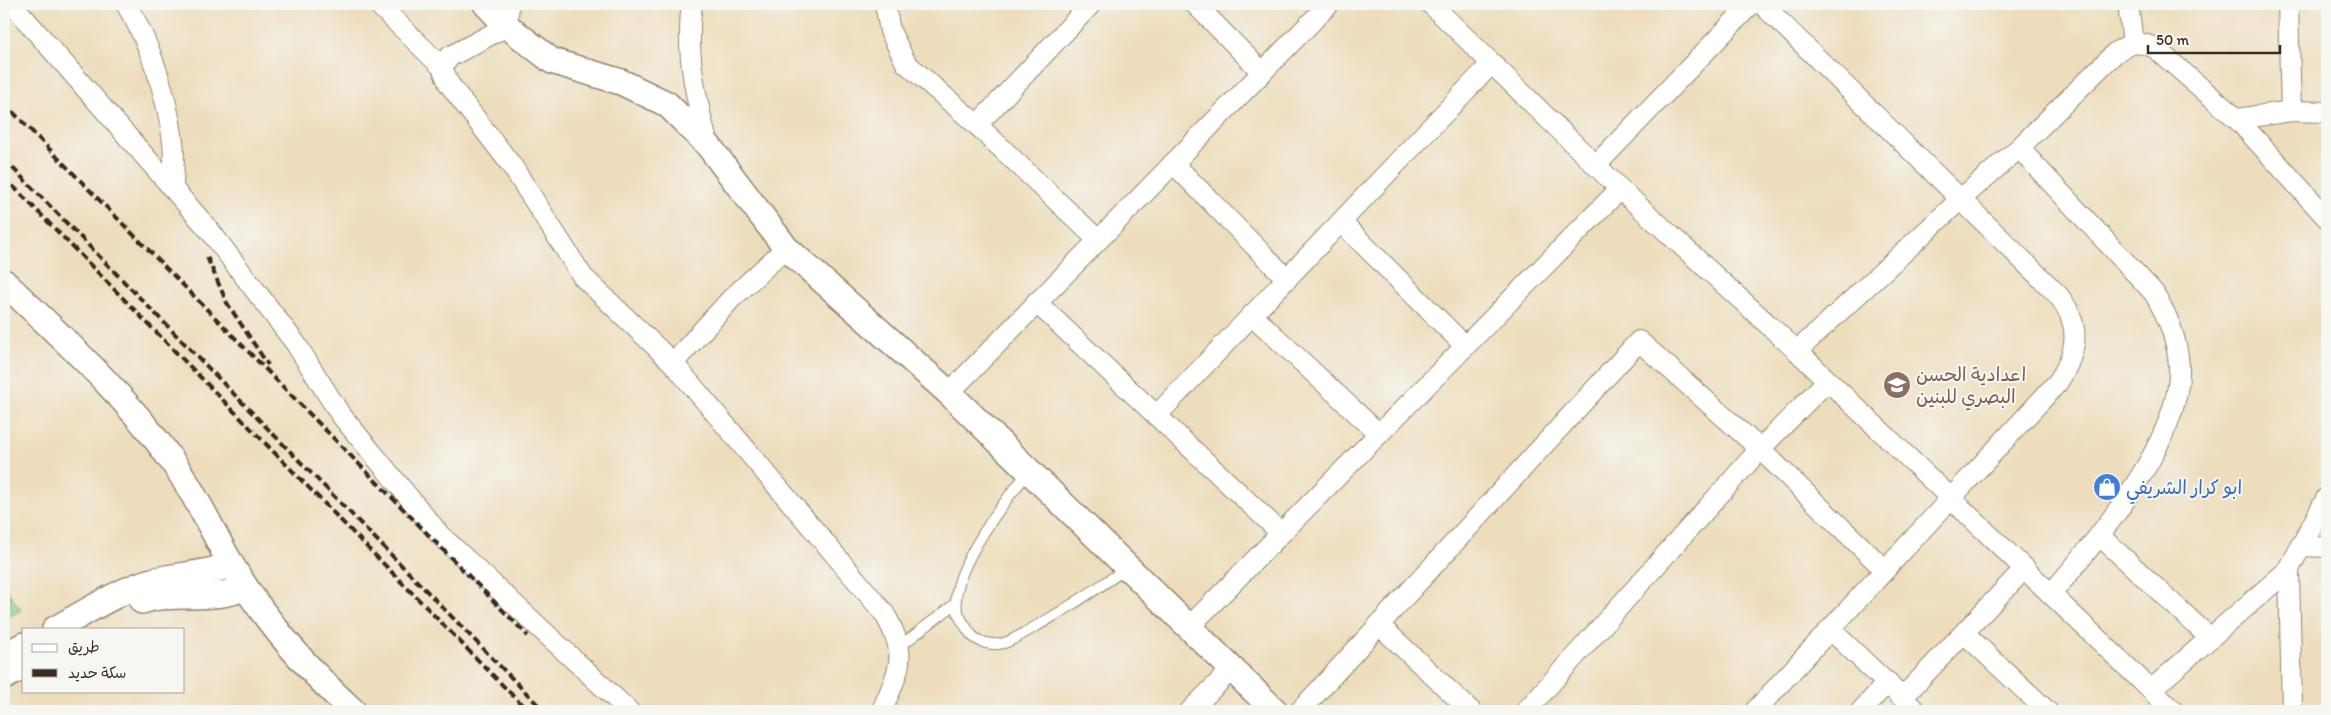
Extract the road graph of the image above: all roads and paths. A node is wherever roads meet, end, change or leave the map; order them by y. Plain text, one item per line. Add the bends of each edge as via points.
1 (12, 4) edge
2 (126, 4) edge
3 (378, 4) edge
4 (486, 4) edge
5 (692, 4) edge
6 (885, 4) edge
7 (1091, 4) edge
8 (1195, 4) edge
9 (1329, 4) edge
10 (1431, 4) edge
11 (1751, 4) edge
12 (1762, 4) edge
13 (2128, 4) edge
14 (2288, 4) edge
15 (508, 15) edge
16 (2133, 43) junction
17 (1492, 63) junction
18 (442, 67) junction
19 (1262, 72) junction
20 (2291, 111) junction
21 (2327, 112) edge
22 (2237, 119) junction
23 (978, 125) junction
24 (708, 145) junction
25 (2018, 148) junction
26 (1173, 163) junction
27 (1596, 165) junction
28 (173, 189) junction
29 (1620, 189) junction
30 (1962, 198) junction
31 (2327, 218) edge
32 (1341, 222) junction
33 (1098, 240) junction
34 (786, 248) junction
35 (1287, 279) junction
36 (4, 282) edge
37 (1036, 302) junction
38 (1252, 315) junction
39 (1465, 346) junction
40 (1797, 351) junction
41 (673, 363) junction
42 (1827, 381) junction
43 (949, 393) junction
44 (1156, 415) junction
45 (1379, 434) junction
46 (1760, 449) junction
47 (1029, 472) junction
48 (1951, 497) junction
49 (2327, 497) edge
50 (1281, 533) junction
51 (2100, 536) junction
52 (2300, 546) junction
53 (2327, 547) edge
54 (231, 564) junction
55 (1127, 568) junction
56 (2025, 568) junction
57 (2289, 569) junction
58 (1885, 570) junction
59 (245, 587) junction
60 (2051, 594) junction
61 (955, 604) junction
62 (1379, 625) junction
63 (57, 628) edge
64 (91, 628) edge
65 (1188, 628) junction
66 (1831, 630) junction
67 (1964, 633) junction
68 (2210, 638) junction
69 (22, 646) edge
70 (899, 647) junction
71 (4, 656) edge
72 (22, 667) edge
73 (1231, 670) junction
74 (4, 677) edge
75 (1888, 682) junction
76 (2152, 689) junction
77 (1910, 704) edge
78 (339, 707) edge
79 (629, 711) edge
80 (882, 711) edge
81 (1190, 711) edge
82 (1275, 711) edge
83 (1300, 711) edge
84 (1471, 711) edge
85 (1526, 711) edge
86 (1755, 711) edge
87 (1861, 711) edge
88 (2047, 711) edge
89 (2173, 711) edge
90 (2292, 711) edge

1 - 28 street
2 - 28 street via 139,26 162,88 174,144
3 - 18 street
4 - 15 street
5 - 24 street via 689,23 694,94
6 - 23 street via 890,31 906,63
7 - 23 street
8 - 19 street
9 - 19 street
10 - 17 street
11 - 27 street
12 - 30 street
13 - 16 street
14 - 20 street
15 - 18 street via 449,57
15 - 24 street via 552,61 621,82 667,104
16 - 22 street via 2155,48
16 - 25 street via 2115,53
17 - 27 street
17 - 32 street
18 - 41 street via 449,84 512,166 583,277
19 - 26 street
20 - 21 street
20 - 22 street
22 - 31 street
23 - 33 street
24 - 34 street
25 - 30 street
25 - 51 street via 2154,293 2176,342 2177,396 2170,422
26 - 33 street
26 - 35 street
27 - 29 street
28 - 79 street via 210,230 296,344 340,414 440,535
29 - 39 street
29 - 40 street
30 - 40 street
30 - 48 street via 2058,295 2071,315 2075,339 2070,363 2058,382
32 - 35 street
32 - 39 street
33 - 37 street
34 - 41 street via 731,300
34 - 43 street
35 - 38 street
36 - 54 street via 149,428 198,500
37 - 43 street
37 - 44 street
38 - 44 street
38 - 45 street
39 - 45 street
40 - 42 street
41 - 70 street via 884,613
42 - 46 street
42 - 48 street
43 - 47 street
44 - 50 street
45 - 50 street
46 - 58 street
46 - 62 street via 1639,340
46 - 85 street
47 - 55 street
47 - 61 lane via 1008,496 978,544 957,586
48 - 56 street
48 - 58 street
49 - 52 street
50 - 65 street
51 - 60 street
51 - 68 street
52 - 53 street
52 - 57 street
54 - 59 street
54 - 63 street via 205,573 146,583
55 - 61 lane via 1073,606 1004,643 988,644 972,635
55 - 65 street
56 - 60 street
56 - 67 street
57 - 68 street
57 - 90 street
58 - 66 street
59 - 64 street via 222,595 152,597
59 - 78 street
60 - 76 street
61 - 70 lane
62 - 83 street
62 - 84 street
65 - 73 street
66 - 75 street
66 - 86 street
67 - 77 street
67 - 88 street
68 - 76 street
69 - 71 street
70 - 80 street via 901,655 895,681
72 - 74 street
73 - 81 street
73 - 82 street
75 - 77 street
75 - 87 street
76 - 89 street

